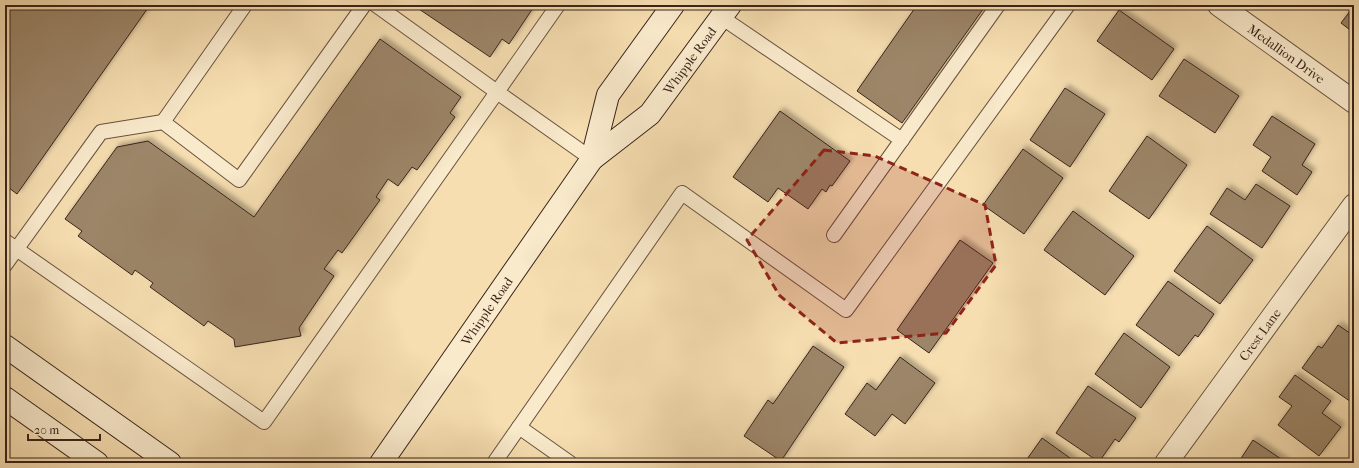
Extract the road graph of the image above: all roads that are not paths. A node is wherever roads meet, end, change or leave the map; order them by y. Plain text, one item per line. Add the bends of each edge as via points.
1 (245, 5) edge
2 (364, 5) edge
3 (376, 5) edge
4 (558, 5) edge
5 (673, 5) edge
6 (998, 5) edge
7 (1068, 5) edge
8 (1219, 5) edge
9 (725, 11) edge
10 (497, 92) junction
11 (1354, 102) edge
12 (163, 122) junction
13 (902, 140) junction
14 (592, 159) junction
15 (1354, 205) edge
16 (834, 235) dead end
17 (10, 246) edge
18 (5, 264) edge
19 (5, 346) edge
20 (5, 398) edge
21 (518, 427) junction
22 (97, 463) edge
23 (170, 463) edge
24 (381, 463) edge
25 (494, 463) edge
26 (570, 463) edge
27 (1166, 463) edge

1 - 12 lane
2 - 12 lane via 239,180
3 - 10 lane
4 - 10 lane
5 - 14 street, Whipple Road via 608,95
6 - 13 lane
7 - 21 lane via 846,310 682,193
8 - 11 street, Medallion Drive
9 - 13 lane
9 - 14 street, Whipple Road via 650,114
10 - 14 lane
10 - 17 lane via 264,422
12 - 17 lane via 101,132
13 - 16 lane
14 - 24 street, Whipple Road
15 - 27 street, Crest Lane
17 - 18 lane
19 - 23 street
20 - 22 street
21 - 25 lane
21 - 26 lane

